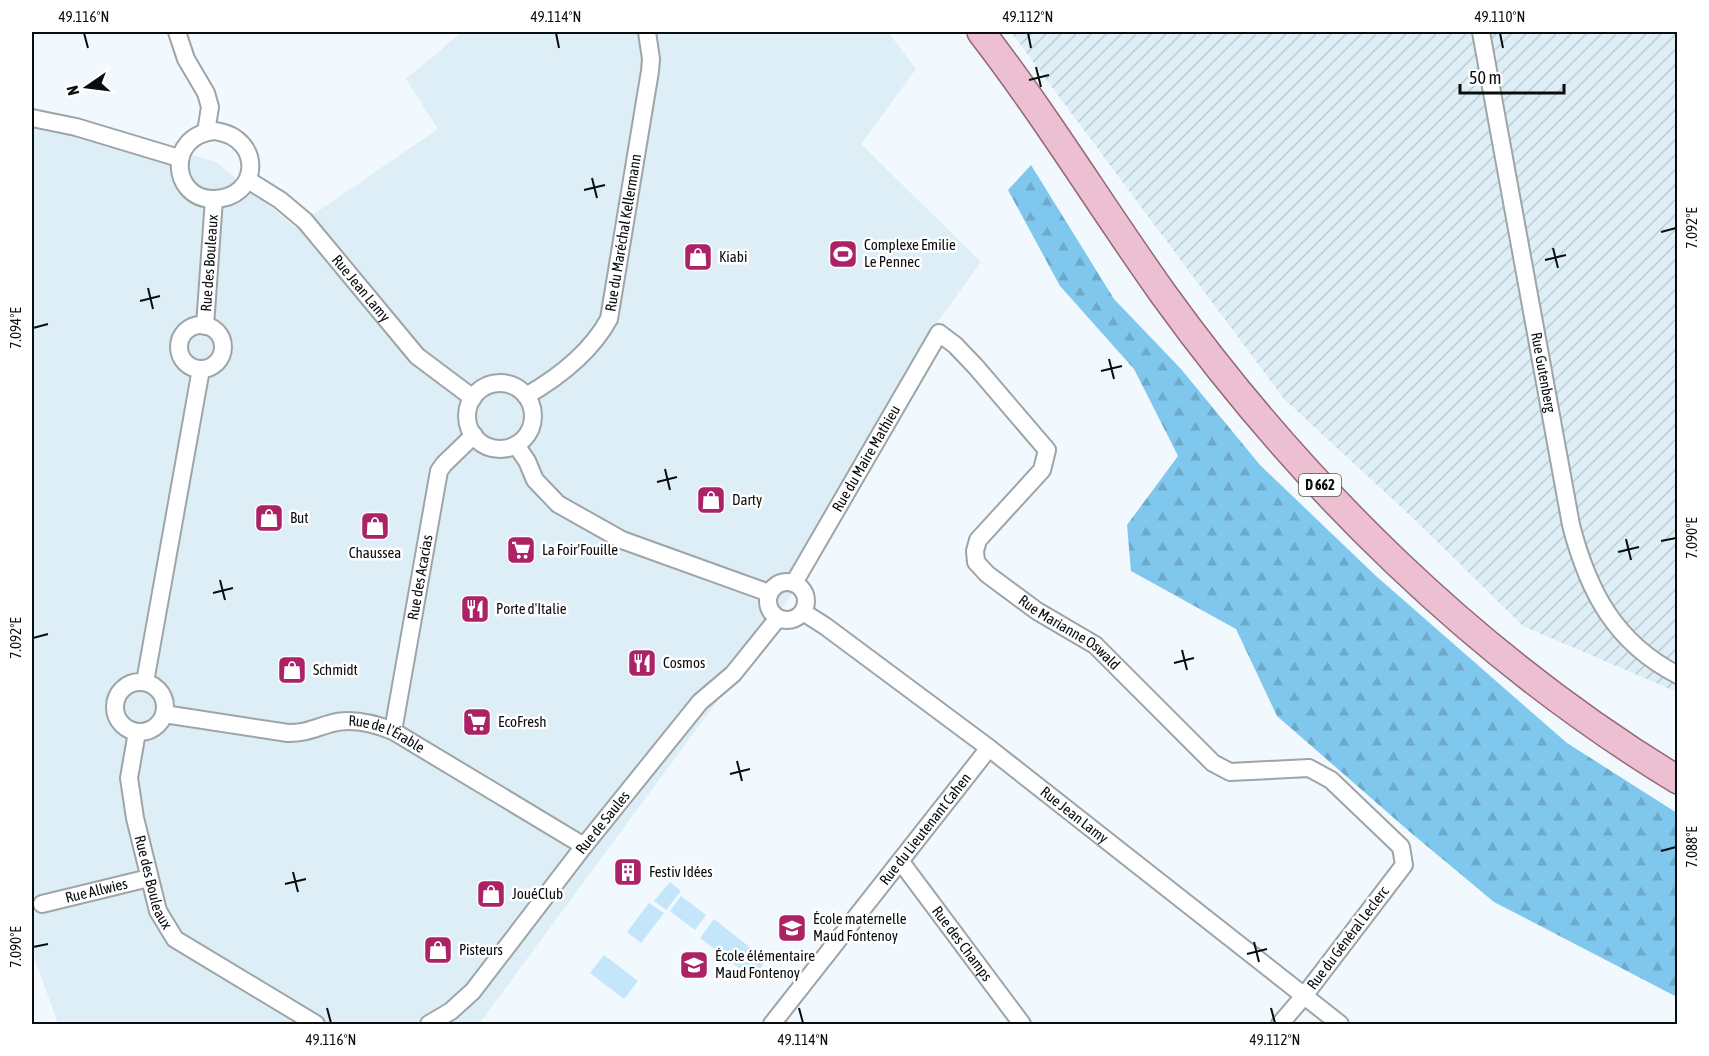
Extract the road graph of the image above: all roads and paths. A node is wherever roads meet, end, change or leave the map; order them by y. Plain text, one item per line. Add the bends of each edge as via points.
1 (177, 32) edge
2 (647, 32) edge
3 (981, 32) edge
4 (1481, 32) edge
5 (32, 118) edge
6 (206, 132) junction
7 (179, 158) junction
8 (248, 180) junction
9 (214, 199) junction
10 (205, 326) junction
11 (939, 333) joint
12 (201, 369) junction
13 (526, 396) junction
14 (473, 398) junction
15 (474, 435) junction
16 (516, 445) junction
17 (794, 583) junction
18 (769, 593) junction
19 (803, 612) junction
20 (778, 618) junction
21 (1677, 675) edge
22 (146, 682) junction
23 (164, 714) junction
24 (393, 731) junction
25 (137, 732) junction
26 (989, 748) junction
27 (1677, 780) edge
28 (584, 846) junction
29 (1401, 847) joint
30 (901, 862) junction
31 (149, 878) junction
32 (42, 904) dead end
33 (1304, 996) junction
34 (454, 1018) edge
35 (316, 1024) edge
36 (429, 1024) edge
37 (772, 1024) edge
38 (1022, 1024) edge
39 (1280, 1024) edge
40 (1340, 1024) edge

1 - 6 street via 186,59 207,93 210,107
2 - 13 street, Rue du Maréchal Kellermann via 650,71 609,319 589,348 549,383
3 - 27 main road, D 662 via 1191,332 1317,482 1423,587 1491,645 1606,734
4 - 21 street, Rue Gutenberg via 1578,551 1599,602 1614,625 1652,660
5 - 7 street
6 - 7 street via 187,143
6 - 8 street via 227,133 245,146
7 - 9 street via 186,185 194,194
8 - 9 street via 240,191
8 - 14 street, Rue Jean Lamy via 305,221 417,356
9 - 10 street, Rue des Bouleaux
10 - 12 street, Rue des Bouleaux via 220,337 222,350 213,366
10 - 12 street, Rue des Bouleaux via 192,327 179,343 183,361
11 - 17 street, Rue du Maire Mathieu
11 - 29 street, Rue Marianne Oswald via 976,367 1047,450 1042,470 978,540 976,562 1037,611 1095,645 1213,763 1230,772 1309,768 1331,780
12 - 22 street
13 - 14 street via 515,386 501,383 489,385
13 - 16 street via 533,422
14 - 15 street via 468,420
15 - 16 street via 491,448
15 - 24 street, Rue des Acacias via 439,471
16 - 18 street via 535,480 558,504 622,540
17 - 18 street via 775,585
17 - 19 street via 803,590
18 - 20 street via 768,604
19 - 20 street via 796,618
19 - 26 street, Rue Jean Lamy
20 - 28 street, Rue de Saules via 733,674 699,702
22 - 23 street via 163,696
22 - 25 street via 128,684 115,703 120,723
23 - 24 street, Rue de l'Érable via 288,733 350,720 374,723
23 - 25 street via 156,727
24 - 28 street, Rue de l'Érable
25 - 31 street, Rue des Bouleaux via 129,778
26 - 30 street, Rue du Lieutenant Cahen
26 - 33 street, Rue Jean Lamy
28 - 34 street, Rue de Saules
29 - 33 street, Rue du Général Leclerc via 1404,865
30 - 37 street, Rue du Lieutenant Cahen
30 - 38 street, Rue des Champs
31 - 32 street, Rue Allwies
31 - 35 street, Rue des Bouleaux via 158,911 175,939
33 - 39 street, Rue du Général Leclerc
33 - 40 street, Rue Jean Lamy
34 - 36 street, Rue de Saules

